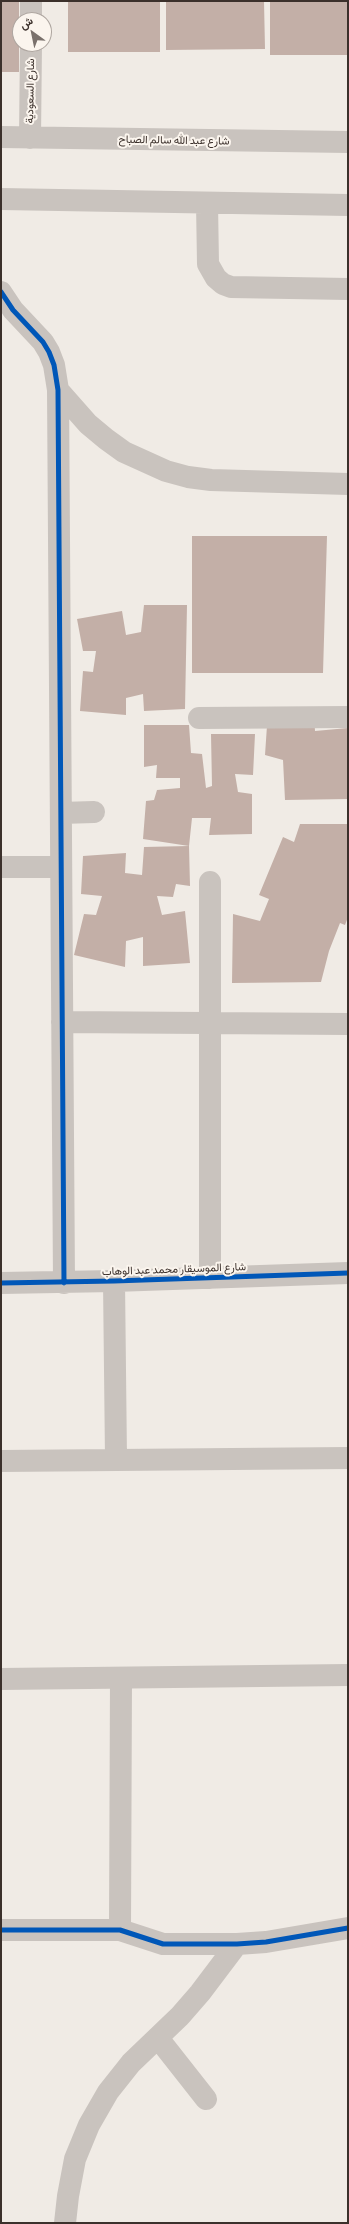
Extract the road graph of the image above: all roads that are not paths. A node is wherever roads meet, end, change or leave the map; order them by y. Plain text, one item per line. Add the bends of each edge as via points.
1 (32, 1) edge
2 (31, 12) edge
3 (31, 52) edge
4 (1, 137) edge
5 (30, 138) junction
6 (348, 142) edge
7 (1, 200) edge
8 (207, 202) junction
9 (348, 205) edge
10 (348, 289) edge
11 (1, 292) edge
12 (58, 390) junction
13 (348, 484) edge
14 (348, 717) edge
15 (199, 718) dead end
16 (94, 812) dead end
17 (61, 813) junction
18 (1, 867) edge
19 (61, 867) junction
20 (210, 882) dead end
21 (62, 1022) junction
22 (210, 1023) junction
23 (348, 1024) edge
24 (348, 1273) edge
25 (210, 1278) junction
26 (114, 1281) junction
27 (1, 1283) edge
28 (64, 1283) junction
29 (348, 1458) edge
30 (116, 1460) junction
31 (1, 1461) edge
32 (348, 1675) edge
33 (121, 1678) junction
34 (1, 1679) edge
35 (348, 1928) edge
36 (1, 1930) edge
37 (120, 1930) junction
38 (237, 1944) junction
39 (158, 2038) junction
40 (206, 2099) dead end
41 (65, 2223) edge

1 - 2 street
3 - 5 street, شارع السعودية
4 - 5 street, شارع عبد الله سالم الصباح
5 - 6 street, شارع عبد الله سالم الصباح
7 - 8 street
8 - 9 street
8 - 10 street via 208,264 223,284 231,287
11 - 12 street via 49,352 54,364
12 - 13 street via 88,424 106,439 124,452 166,471 211,480
12 - 17 street
14 - 15 street
16 - 17 street
17 - 19 street
18 - 19 street
19 - 21 street
20 - 22 street
21 - 22 street
21 - 28 street
22 - 23 street
22 - 25 street
24 - 25 street, شارع الموسيقار محمد عبد الوهاب
25 - 26 street, شارع الموسيقار محمد عبد الوهاب
26 - 28 street, شارع الموسيقار محمد عبد الوهاب
26 - 30 street
27 - 28 street, شارع الموسيقار محمد عبد الوهاب
29 - 30 street
30 - 31 street
32 - 33 street
33 - 34 street
33 - 37 street
35 - 38 street via 274,1941
36 - 37 street
37 - 38 street via 163,1944
38 - 39 street via 200,1993
39 - 40 street
39 - 41 street via 122,2074 89,2125 76,2159

